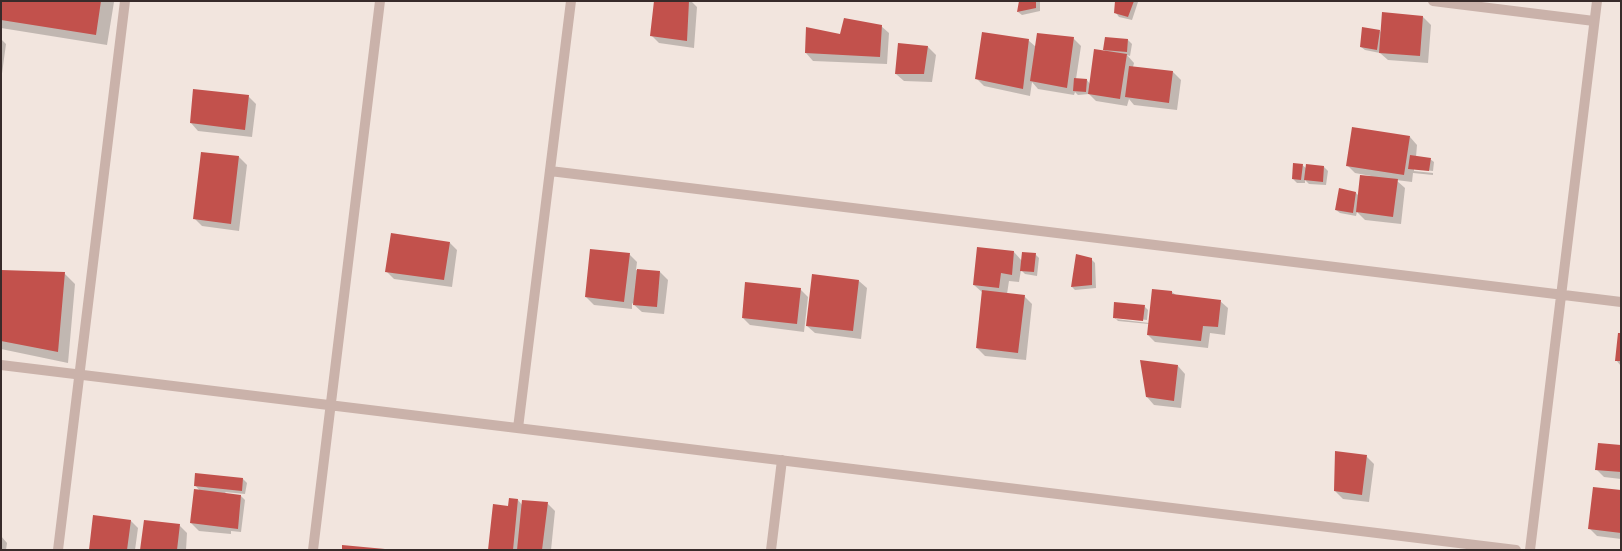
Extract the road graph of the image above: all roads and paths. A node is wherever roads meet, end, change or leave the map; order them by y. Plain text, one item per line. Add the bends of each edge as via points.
1 (125, 1) edge
2 (380, 1) edge
3 (571, 1) edge
4 (1433, 1) edge
5 (1597, 1) edge
6 (1594, 21) junction
7 (550, 171) junction
8 (1561, 294) junction
9 (1621, 302) edge
10 (1, 365) edge
11 (79, 374) junction
12 (330, 405) junction
13 (518, 428) junction
14 (782, 460) junction
15 (58, 550) edge
16 (312, 550) edge
17 (771, 550) edge
18 (1516, 550) edge
19 (1530, 550) edge

1 - 11 street
2 - 12 street
3 - 7 street
4 - 6 street
5 - 6 street
6 - 8 street
7 - 8 street
7 - 13 street
8 - 9 street
8 - 19 street
10 - 11 street
11 - 12 street
11 - 15 street
12 - 13 street
12 - 16 street
13 - 14 street
14 - 17 street
14 - 18 street

